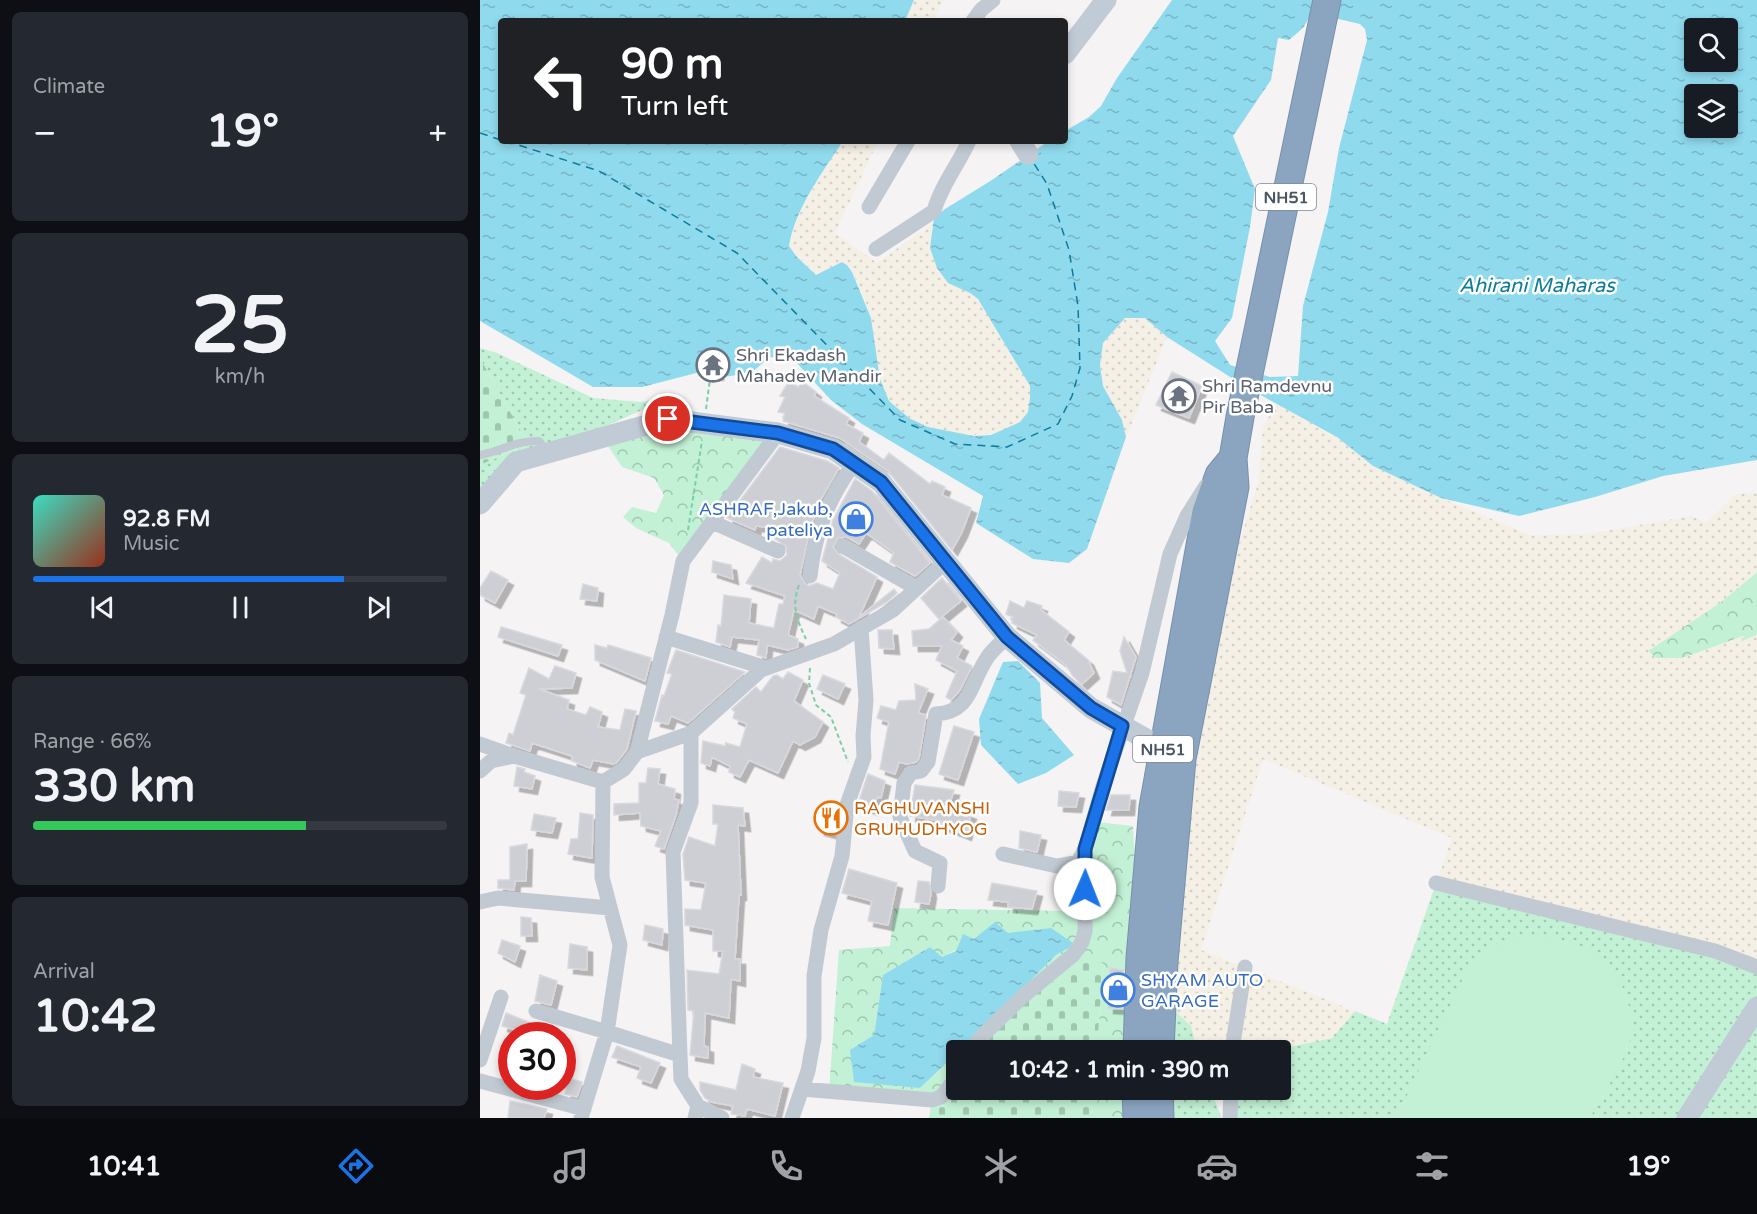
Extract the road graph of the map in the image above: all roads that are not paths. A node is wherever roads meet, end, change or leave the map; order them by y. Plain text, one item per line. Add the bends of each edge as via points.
1 (993, 0) edge
2 (1327, 0) edge
3 (1100, 1) edge
4 (975, 18) edge
5 (1068, 49) edge
6 (906, 144) edge
7 (968, 144) edge
8 (869, 207) dead end
9 (876, 249) dead end
10 (778, 433) junction
11 (548, 452) junction
12 (480, 455) edge
13 (1233, 458) junction
14 (854, 463) junction
15 (480, 504) edge
16 (712, 522) junction
17 (843, 546) dead end
18 (778, 551) dead end
19 (945, 562) junction
20 (810, 576) road end
21 (916, 588) junction
22 (861, 628) junction
23 (666, 637) junction
24 (1007, 637) junction
25 (766, 668) junction
26 (1122, 726) junction
27 (691, 733) junction
28 (480, 744) edge
29 (636, 752) junction
30 (1172, 754) junction
31 (514, 756) junction
32 (480, 771) edge
33 (603, 782) junction
34 (1085, 849) junction
35 (1003, 854) dead end
36 (1436, 883) dead end
37 (938, 885) dead end
38 (480, 902) edge
39 (610, 908) junction
40 (1757, 967) edge
41 (1245, 968) dead end
42 (501, 997) dead end
43 (1757, 1007) edge
44 (536, 1011) dead end
45 (606, 1032) junction
46 (979, 1040) edge
47 (1137, 1040) edge
48 (1160, 1040) edge
49 (1234, 1040) edge
50 (680, 1055) junction
51 (480, 1060) edge
52 (480, 1081) edge
53 (802, 1089) junction
54 (946, 1091) edge
55 (1136, 1100) edge
56 (1159, 1100) edge
57 (1231, 1100) edge
58 (697, 1112) edge
59 (582, 1114) edge
60 (1690, 1117) edge
61 (722, 1118) edge
62 (792, 1118) edge
63 (1137, 1118) edge
64 (1160, 1118) edge
65 (1230, 1118) edge

1 - 4 street
2 - 13 highway, NH51
3 - 5 street
6 - 8 street
7 - 9 street via 938,196 934,211
10 - 11 street via 668,419
10 - 14 street via 833,449
10 - 16 street
11 - 12 lane via 539,441 526,440
11 - 15 street via 516,462
13 - 26 street via 1202,491 1170,554 1142,673
13 - 30 highway, NH51 via 1235,487
14 - 19 street via 881,482
14 - 20 street via 823,518
16 - 18 street
16 - 23 street via 683,561
17 - 21 street
19 - 21 street
19 - 24 street
21 - 22 street via 893,610
22 - 25 street via 834,644
22 - 53 street via 866,700 864,758 847,805 842,856 819,941 814,976 814,1038
23 - 25 street
23 - 29 street
24 - 26 street via 1091,708
24 - 37 street via 987,657 964,704 946,714 936,714 928,762 904,783 900,818 915,851 940,863
25 - 27 street
26 - 30 street
26 - 34 street
27 - 29 street
27 - 50 street via 691,803 673,852
28 - 31 street
29 - 33 street via 624,769
30 - 47 highway, NH51 via 1154,807 1140,958
30 - 48 highway, NH51
31 - 32 street via 491,761
31 - 33 street
33 - 39 street via 602,877
34 - 35 street via 1078,862 1057,866
34 - 46 street via 1082,942 1073,955 1021,998
36 - 40 street via 1715,951
38 - 39 street via 498,898
39 - 45 street via 620,945
41 - 49 street
42 - 51 street
43 - 60 street
44 - 45 street
45 - 50 street
45 - 59 street
50 - 58 street via 681,1079
52 - 59 street
53 - 54 street via 932,1100
53 - 62 street
55 - 63 highway
56 - 64 highway
57 - 65 street
58 - 61 street

